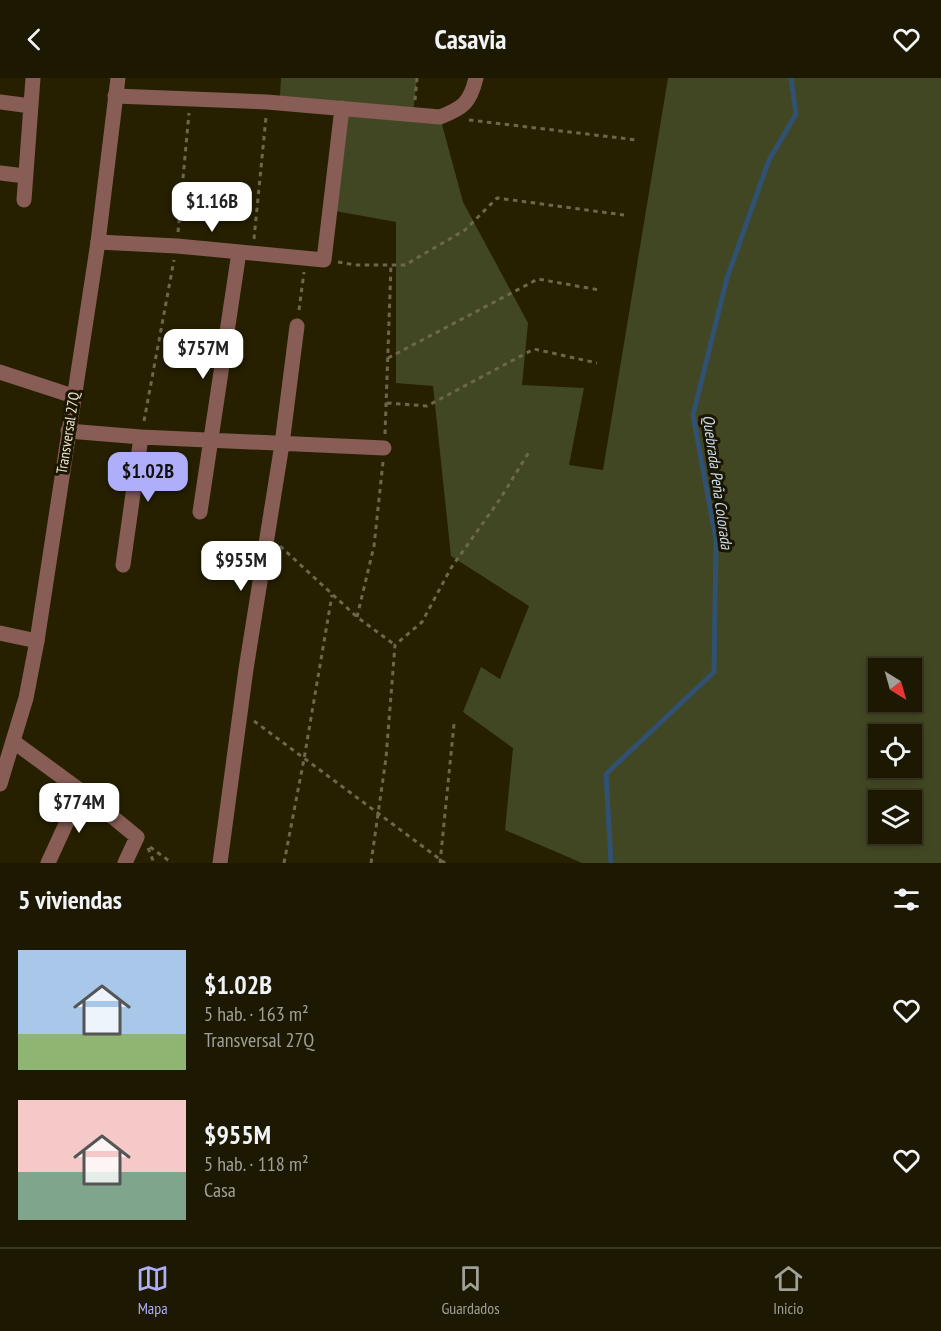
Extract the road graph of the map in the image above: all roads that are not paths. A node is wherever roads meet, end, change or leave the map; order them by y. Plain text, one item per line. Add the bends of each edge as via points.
1 (33, 78) edge
2 (118, 78) edge
3 (476, 78) edge
4 (115, 96) junction
5 (0, 102) edge
6 (31, 106) junction
7 (342, 108) junction
8 (0, 173) edge
9 (25, 176) junction
10 (24, 200) dead end
11 (98, 242) junction
12 (246, 252) junction
13 (297, 326) road end
14 (0, 372) edge
15 (73, 396) junction
16 (68, 431) junction
17 (141, 437) junction
18 (211, 441) junction
19 (282, 444) junction
20 (384, 448) dead end
21 (200, 512) dead end
22 (123, 565) dead end
23 (0, 633) edge
24 (36, 641) junction
25 (14, 742) junction
26 (0, 784) edge
27 (81, 790) junction
28 (48, 863) edge
29 (125, 863) edge
30 (220, 863) edge

1 - 6 street
2 - 4 street, Transversal 27Q
3 - 7 street via 460,109 440,117
4 - 7 street
4 - 11 street, Transversal 27Q
5 - 6 street
6 - 9 street
7 - 12 street via 324,260
8 - 9 street
9 - 10 street
11 - 12 street
11 - 15 street, Transversal 27Q
12 - 18 street
13 - 19 street
14 - 15 street
15 - 16 street, Transversal 27Q
16 - 17 street
16 - 24 street, Transversal 27Q
17 - 18 street
17 - 22 street
18 - 19 street
18 - 21 street
19 - 20 street
19 - 30 street via 254,612
23 - 24 street
24 - 25 street, Transversal 27Q
25 - 26 street, Transversal 27Q
25 - 27 street
27 - 28 street
27 - 29 street via 137,837

